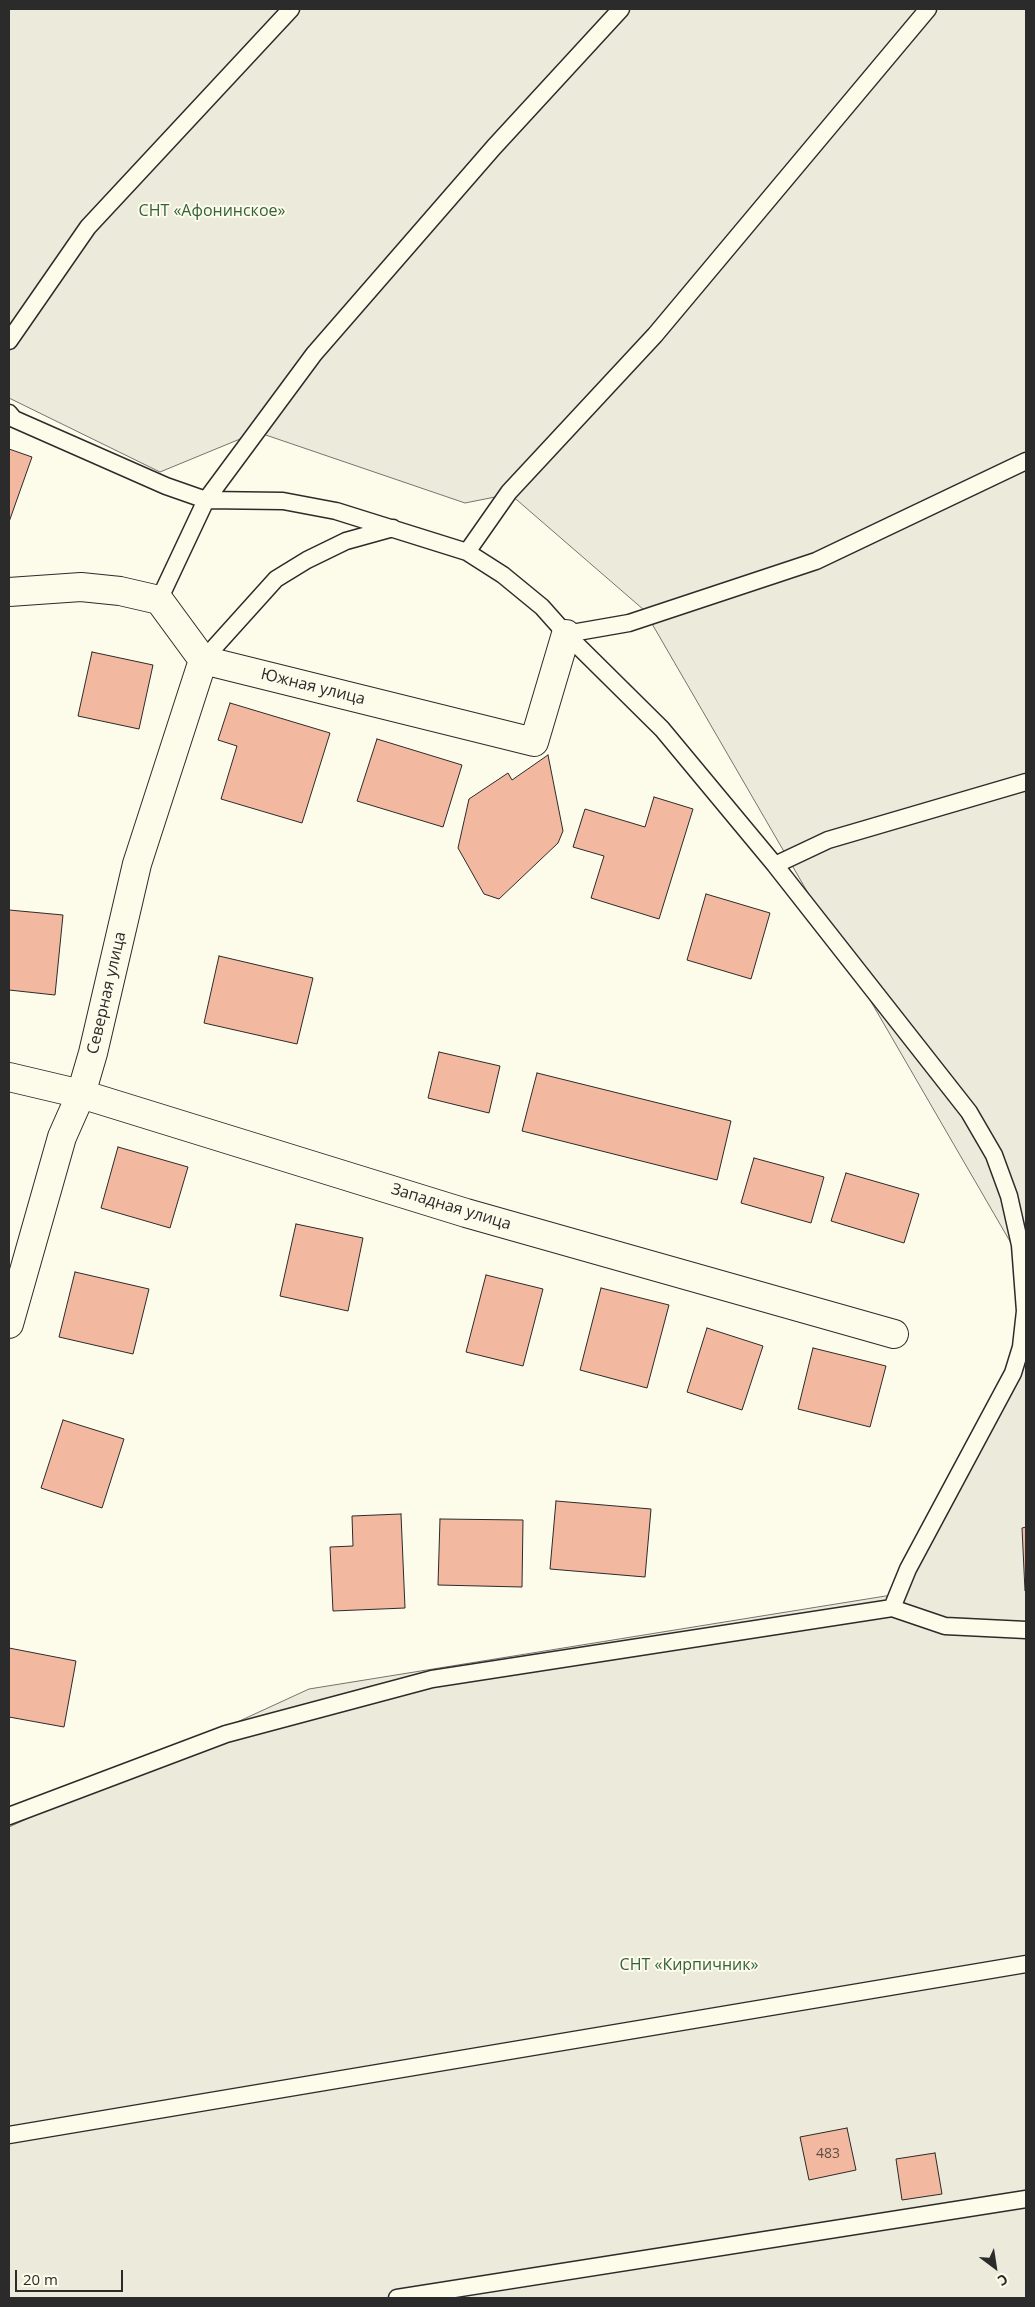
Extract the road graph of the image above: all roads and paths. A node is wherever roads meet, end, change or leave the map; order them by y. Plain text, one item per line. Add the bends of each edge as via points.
1 (292, 9) edge
2 (621, 9) edge
3 (928, 9) edge
4 (9, 341) edge
5 (9, 413) edge
6 (1026, 461) edge
7 (206, 500) junction
8 (394, 528) junction
9 (467, 552) junction
10 (9, 592) edge
11 (159, 600) junction
12 (566, 634) junction
13 (203, 660) junction
14 (1026, 782) edge
15 (775, 865) junction
16 (9, 1077) edge
17 (81, 1094) junction
18 (9, 1324) edge
19 (894, 1334) dead end
20 (892, 1608) junction
21 (1026, 1630) edge
22 (9, 1816) edge
23 (1026, 1964) edge
24 (9, 2135) edge
25 (1026, 2200) edge
26 (398, 2298) edge

1 - 4 lane via 88,227
2 - 7 lane via 494,147 314,354
3 - 9 lane via 655,335 509,492
5 - 7 lane via 14,420
6 - 12 lane via 816,561 629,623
7 - 8 lane via 283,501 336,511
7 - 11 lane
8 - 9 lane
8 - 13 lane via 346,541 276,579
9 - 12 lane via 510,580 542,607
10 - 11 street via 81,587
11 - 13 street
12 - 13 street, Южная улица via 534,742
12 - 15 lane via 662,729
13 - 17 street, Северная улица via 137,864
14 - 15 lane via 828,840
15 - 20 lane via 968,1112 997,1163 1010,1196 1020,1245 1025,1311 1021,1347 1013,1373 908,1569
16 - 17 street, Западная улица
17 - 18 street, Северная улица via 62,1137
17 - 19 street, Западная улица via 466,1213
20 - 21 lane via 944,1626
20 - 22 lane via 432,1680 226,1734
23 - 24 lane
25 - 26 lane

